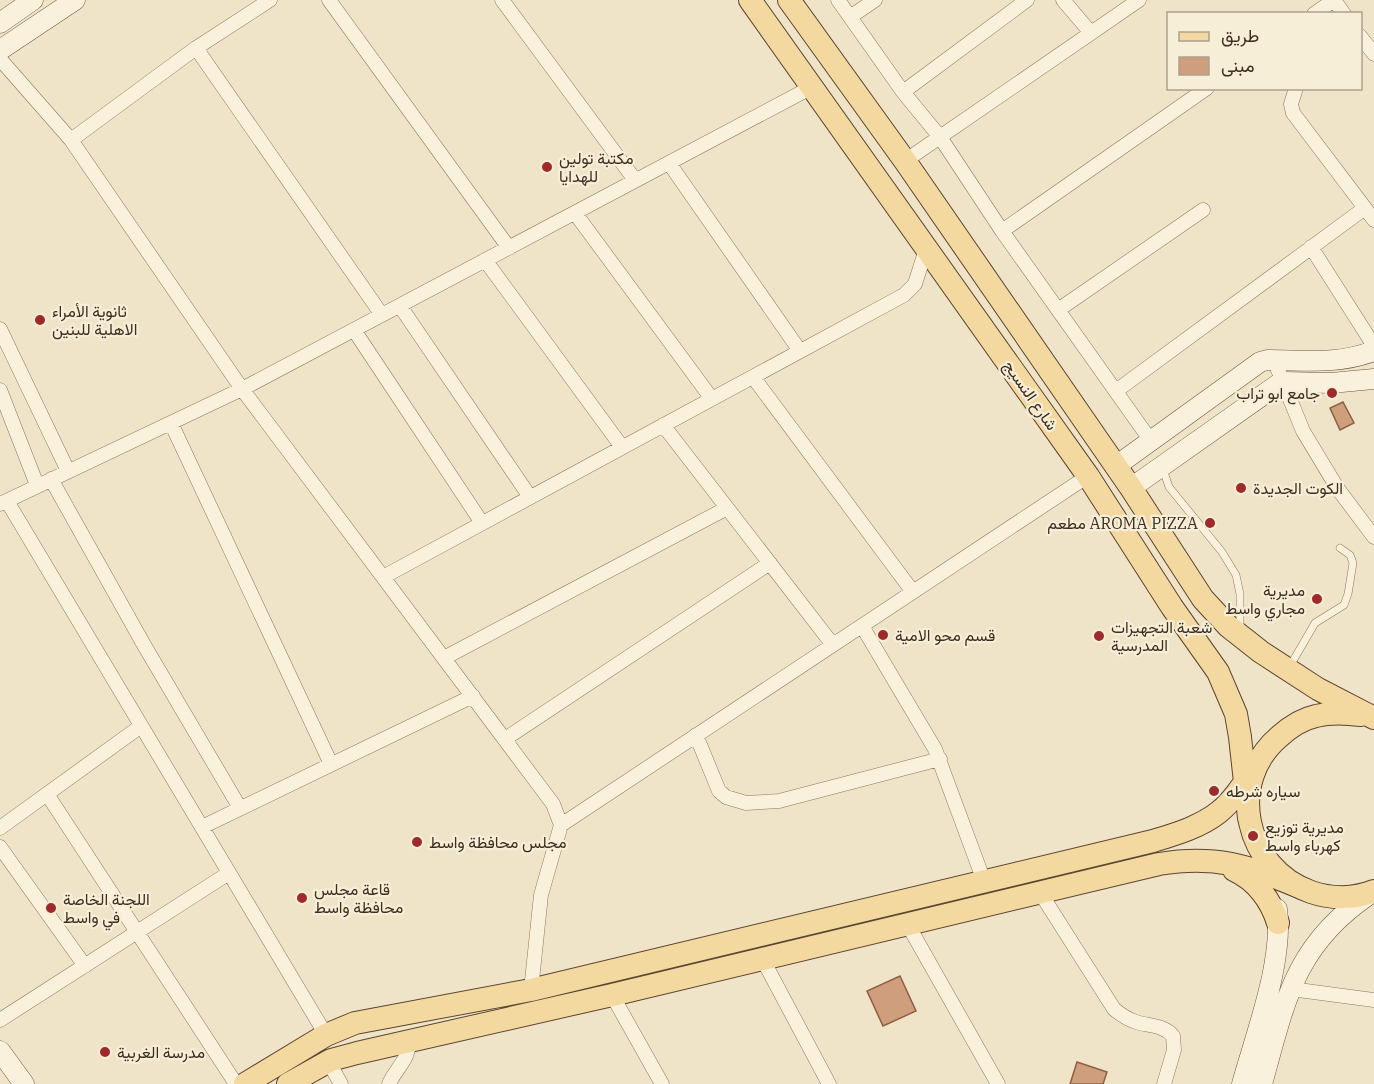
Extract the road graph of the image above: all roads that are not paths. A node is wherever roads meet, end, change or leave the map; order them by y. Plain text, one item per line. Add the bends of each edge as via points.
1 (33, 0) edge
2 (75, 0) edge
3 (270, 0) edge
4 (329, 0) edge
5 (502, 0) edge
6 (750, 0) edge
7 (789, 0) edge
8 (838, 0) edge
9 (874, 0) edge
10 (1027, 0) edge
11 (1063, 0) edge
12 (1139, 0) edge
13 (1334, 0) edge
14 (1317, 12) edge
15 (850, 17) junction
16 (0, 23) edge
17 (1091, 33) junction
18 (1362, 37) edge
19 (196, 48) junction
20 (0, 50) edge
21 (1374, 54) edge
22 (0, 59) edge
23 (812, 87) junction
24 (1204, 90) edge
25 (1295, 90) edge
26 (903, 92) junction
27 (940, 136) junction
28 (71, 141) junction
29 (905, 161) junction
30 (669, 163) junction
31 (635, 180) junction
32 (1365, 208) junction
33 (1203, 210) dead end
34 (575, 213) junction
35 (1374, 220) edge
36 (1002, 231) junction
37 (1311, 247) junction
38 (509, 248) junction
39 (926, 249) junction
40 (485, 260) junction
41 (400, 306) junction
42 (1058, 310) junction
43 (382, 315) junction
44 (0, 329) edge
45 (354, 330) junction
46 (1374, 346) edge
47 (800, 351) junction
48 (1374, 351) edge
49 (1274, 360) junction
50 (753, 377) junction
51 (1374, 379) edge
52 (1283, 382) junction
53 (242, 389) junction
54 (0, 390) edge
55 (1116, 391) junction
56 (712, 399) junction
57 (171, 423) junction
58 (663, 425) junction
59 (1151, 441) junction
60 (622, 447) junction
61 (1116, 466) junction
62 (1162, 466) junction
63 (68, 471) junction
64 (1088, 476) junction
65 (51, 479) junction
66 (38, 485) junction
67 (1131, 488) junction
68 (530, 497) junction
69 (3, 503) edge
70 (727, 508) junction
71 (482, 523) junction
72 (1374, 537) edge
73 (1340, 548) dead end
74 (770, 563) junction
75 (383, 577) junction
76 (913, 592) junction
77 (862, 626) junction
78 (1240, 637) junction
79 (833, 645) junction
80 (444, 658) junction
81 (1289, 672) junction
82 (473, 696) junction
83 (1374, 702) edge
84 (1236, 714) junction
85 (1374, 718) edge
86 (141, 726) junction
87 (696, 735) junction
88 (505, 739) junction
89 (940, 759) junction
90 (1258, 763) junction
91 (332, 764) junction
92 (1245, 782) junction
93 (46, 794) junction
94 (240, 808) junction
95 (1249, 818) junction
96 (1204, 822) junction
97 (561, 825) junction
98 (202, 827) junction
99 (0, 828) edge
100 (1257, 844) junction
101 (0, 847) edge
102 (1201, 860) junction
103 (230, 873) junction
104 (1267, 874) junction
105 (984, 881) junction
106 (1299, 887) junction
107 (1373, 892) edge
108 (1041, 894) junction
109 (822, 921) junction
110 (1278, 923) junction
111 (908, 925) junction
112 (137, 933) junction
113 (829, 943) junction
114 (762, 958) junction
115 (85, 966) junction
116 (1291, 989) junction
117 (531, 990) junction
118 (612, 996) junction
119 (1374, 1000) edge
120 (382, 1017) junction
121 (0, 1020) edge
122 (326, 1035) junction
123 (408, 1041) junction
124 (382, 1047) junction
125 (0, 1052) edge
126 (328, 1061) junction
127 (24, 1084) edge
128 (236, 1084) edge
129 (245, 1084) edge
130 (288, 1084) edge
131 (341, 1084) edge
132 (389, 1084) edge
133 (662, 1084) edge
134 (829, 1084) edge
135 (998, 1084) edge
136 (1164, 1084) edge
137 (1242, 1084) edge
138 (1262, 1084) edge

1 - 16 street
2 - 20 street
3 - 19 street
4 - 38 street
5 - 31 street
6 - 23 main road, شارع النسيج
7 - 29 main road, شارع النسيج
8 - 15 street
9 - 15 street
10 - 26 street
11 - 17 street
12 - 17 street
13 - 14 street
15 - 26 street
17 - 27 street
18 - 21 street
19 - 28 street
19 - 43 street
22 - 28 street
23 - 30 street
23 - 39 main road, شارع النسيج
24 - 36 street
25 - 32 street via 1293,113
26 - 27 street
27 - 29 street
27 - 36 street
28 - 53 street
29 - 61 main road, شارع النسيج
30 - 31 street
30 - 47 street
31 - 34 street
32 - 35 street
32 - 37 street
33 - 42 street
34 - 38 street
34 - 56 street
36 - 42 street
37 - 46 street
37 - 55 street
38 - 40 street
39 - 47 street via 919,276 910,290
39 - 64 main road, شارع النسيج
40 - 41 street
40 - 60 street
41 - 43 street
41 - 68 street
42 - 55 street
43 - 45 street
44 - 63 street
45 - 53 street
45 - 71 street
47 - 50 street
48 - 49 street via 1332,361
49 - 52 street
49 - 59 street via 1252,367
50 - 56 street
50 - 76 street
51 - 52 street
52 - 62 street
52 - 72 street via 1317,456
53 - 57 street
53 - 75 street
54 - 66 street
55 - 59 street
56 - 58 street
57 - 63 street
57 - 91 street
58 - 60 street
58 - 70 street
59 - 61 street
60 - 68 street
61 - 67 main road, شارع النسيج
62 - 67 street
62 - 78 lane via 1169,487 1236,575
63 - 65 street
64 - 76 street
64 - 84 main road, شارع النسيج via 1218,672
65 - 66 street
65 - 94 street
66 - 69 street
67 - 78 main road, شارع النسيج via 1203,599
68 - 71 street
69 - 86 street
70 - 74 street
70 - 80 street
71 - 75 street
73 - 81 lane via 1353,563 1344,605 1315,623
74 - 79 street
74 - 88 street
75 - 80 street
76 - 77 street
77 - 79 street
77 - 89 street
78 - 81 main road, شارع النسيج
79 - 87 street
80 - 82 street
81 - 83 main road
81 - 85 main road, شارع النسيج
82 - 88 street
82 - 91 street
84 - 92 main road, شارع النسيج
84 - 96 main road via 1234,771 1228,790
85 - 90 main road via 1339,712 1314,716 1278,737
86 - 93 street
86 - 98 street
87 - 89 street via 719,791 746,803 779,801
87 - 97 street
88 - 97 street via 553,804
89 - 105 street
90 - 92 main road
90 - 95 main road via 1249,790
91 - 94 street
92 - 95 main road, شارع النسيج
92 - 96 main road via 1219,812
93 - 99 street
93 - 112 street
94 - 98 street
95 - 100 main road
96 - 105 main road via 1153,841
97 - 117 street via 541,895
98 - 103 street
100 - 104 street
100 - 106 main road via 1275,869
101 - 115 street
102 - 104 main road via 1240,865
102 - 108 main road via 1159,864
102 - 110 main road via 1239,872 1253,882 1273,908
103 - 112 street
103 - 122 street
104 - 106 main road
104 - 110 street
105 - 109 main road
106 - 107 main road via 1322,896
107 - 116 street via 1327,928 1304,961
108 - 111 main road
108 - 136 street via 1114,1009 1137,1022 1166,1029 1173,1036 1174,1050
109 - 113 main road
109 - 117 main road
110 - 137 street via 1272,978
111 - 113 main road
111 - 135 street
112 - 115 street
112 - 128 street
113 - 114 main road
114 - 118 main road
114 - 134 street
115 - 121 street
116 - 119 street
116 - 138 street
117 - 120 main road
118 - 123 main road
118 - 133 street
120 - 122 main road
120 - 124 main road
122 - 129 main road
123 - 124 main road
123 - 132 street via 406,1056
124 - 126 main road
125 - 127 street
126 - 130 main road
126 - 131 street

